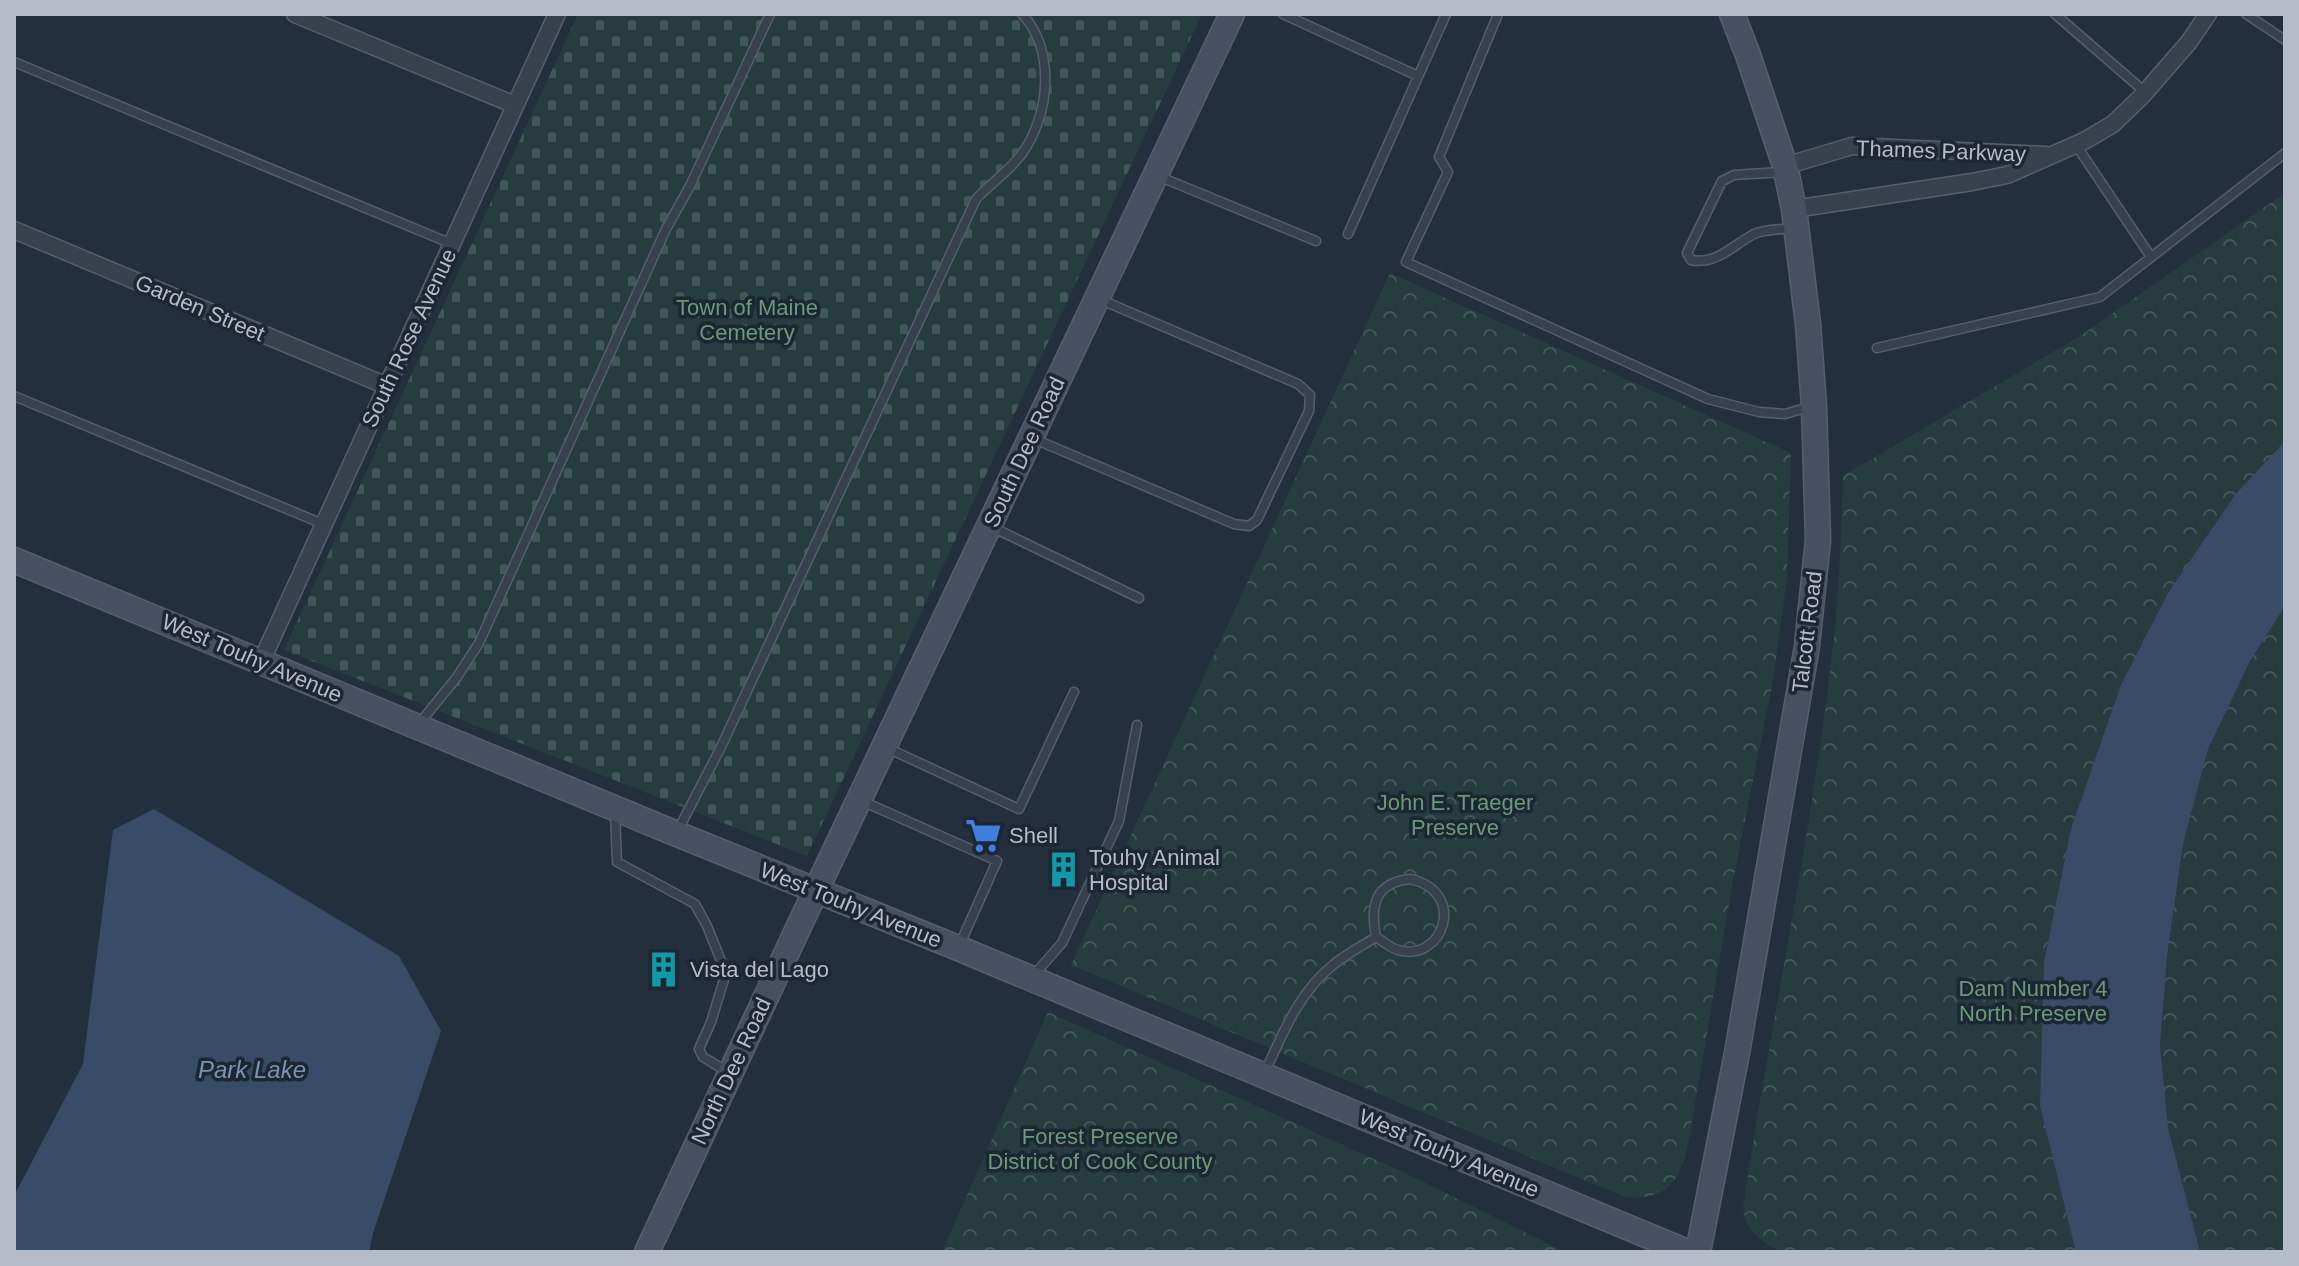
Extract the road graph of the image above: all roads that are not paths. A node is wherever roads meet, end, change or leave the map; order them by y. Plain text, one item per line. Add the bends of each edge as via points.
1 (295, 14) edge
2 (557, 14) edge
3 (770, 14) edge
4 (1022, 14) edge
5 (1232, 14) edge
6 (1283, 14) edge
7 (1446, 14) edge
8 (1498, 14) edge
9 (1732, 14) edge
10 (2055, 14) edge
11 (2208, 14) edge
12 (2246, 14) edge
13 (2285, 40) edge
14 (14, 62) edge
15 (1418, 76) junction
16 (2145, 92) junction
17 (515, 105) junction
18 (2076, 144) junction
19 (2285, 153) edge
20 (2052, 155) junction
21 (1786, 169) junction
22 (1156, 175) junction
23 (1795, 218) junction
24 (14, 230) edge
25 (1348, 234) dead end
26 (1316, 241) dead end
27 (452, 244) junction
28 (2151, 257) junction
29 (1097, 298) junction
30 (1877, 348) dead end
31 (387, 386) junction
32 (14, 396) edge
33 (1814, 406) junction
34 (1031, 438) junction
35 (323, 524) junction
36 (989, 526) junction
37 (14, 560) edge
38 (1139, 598) dead end
39 (261, 662) junction
40 (1074, 692) dead end
41 (1137, 725) dead end
42 (416, 726) junction
43 (884, 746) junction
44 (859, 800) junction
45 (615, 809) junction
46 (677, 834) junction
47 (816, 890) junction
48 (1376, 937) junction
49 (958, 948) junction
50 (1030, 979) junction
51 (730, 1074) junction
52 (1263, 1076) junction
53 (647, 1252) edge
54 (1687, 1252) edge
55 (1698, 1252) edge

1 - 17 street
2 - 17 street, South Rose Avenue
3 - 42 lane via 666,229 479,643
4 - 46 lane via 1034,27 1044,61 1045,88 1030,139 976,199
5 - 22 main road, South Dee Road
6 - 15 lane
7 - 15 lane
8 - 33 lane via 1439,157 1448,172 1406,262 1708,399 1785,414
9 - 21 main road, Talcott Road
10 - 16 lane
11 - 16 street, Thames Parkway
12 - 13 lane
14 - 27 lane
15 - 25 lane
16 - 18 street, Thames Parkway via 2113,124
17 - 27 street, South Rose Avenue
18 - 20 street, Thames Parkway
18 - 28 lane
19 - 28 lane
20 - 21 street, Thames Parkway via 1852,146
20 - 23 street, Thames Parkway via 2007,175
21 - 23 main road, Talcott Road
21 - 23 lane via 1722,181 1687,253 1702,262
22 - 26 lane
22 - 29 main road, South Dee Road
23 - 33 main road, Talcott Road
24 - 31 street, Garden Street
27 - 31 street, South Rose Avenue
28 - 30 lane via 2100,297
29 - 34 main road, South Dee Road
29 - 34 lane via 1298,384 1310,395 1309,411 1257,520 1249,526
31 - 35 street, South Rose Avenue
32 - 35 lane
33 - 55 main road, Talcott Road via 1818,540 1807,646
34 - 36 main road, South Dee Road
35 - 39 street, South Rose Avenue
36 - 38 lane
36 - 43 main road, South Dee Road
37 - 39 main road, West Touhy Avenue
39 - 42 main road, West Touhy Avenue
40 - 43 lane via 1019,809
41 - 50 lane via 1119,821 1062,943
42 - 45 main road, West Touhy Avenue
43 - 44 main road, South Dee Road
44 - 47 main road, South Dee Road
44 - 49 lane via 997,861
45 - 46 main road, West Touhy Avenue
45 - 51 lane via 617,862 695,904 707,926 726,973 699,1049
46 - 47 main road, West Touhy Avenue
47 - 49 main road, West Touhy Avenue
47 - 51 main road, North Dee Road
48 - 48 lane via 1397,950 1427,946 1443,925 1439,896 1411,879 1392,883 1375,900
48 - 52 lane via 1314,983 1293,1011
49 - 50 main road, West Touhy Avenue
50 - 52 main road, West Touhy Avenue
51 - 53 main road, North Dee Road
52 - 54 main road, West Touhy Avenue

